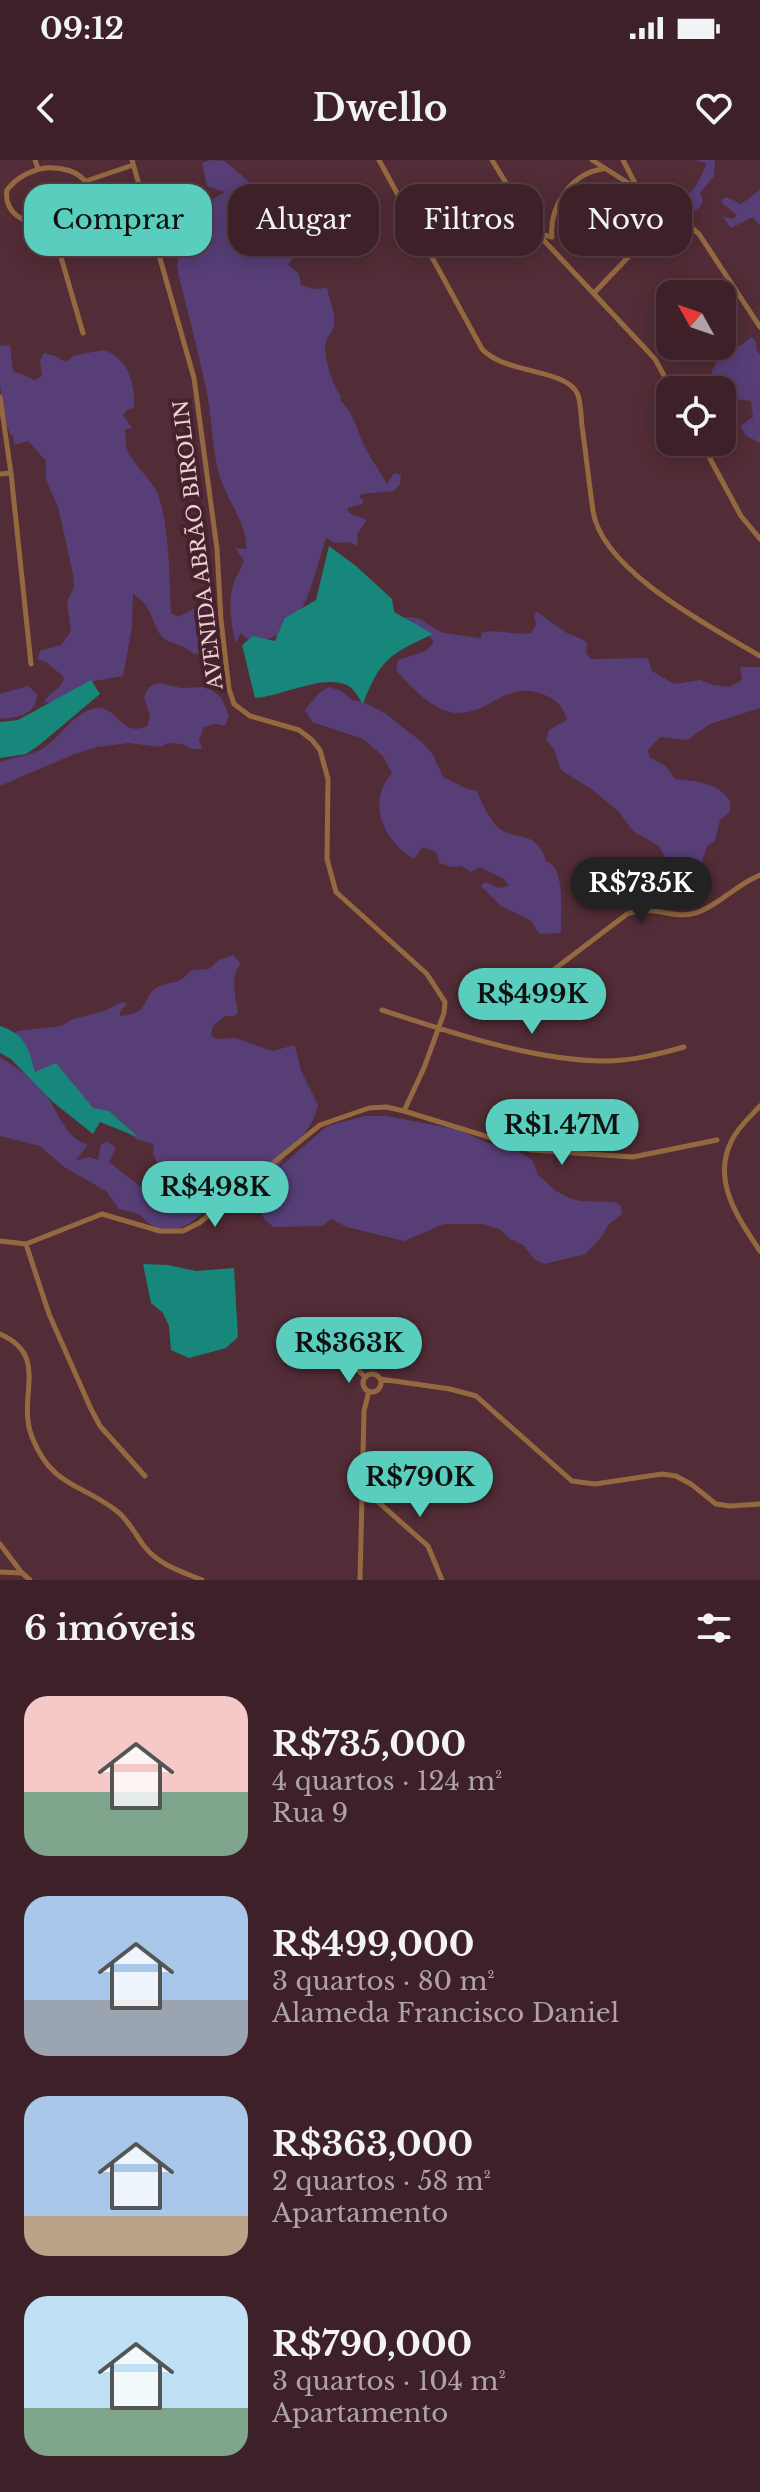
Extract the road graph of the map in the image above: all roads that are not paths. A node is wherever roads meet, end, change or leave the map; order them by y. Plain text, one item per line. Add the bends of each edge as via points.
1 (35, 160) edge
2 (379, 160) edge
3 (492, 160) edge
4 (592, 160) edge
5 (623, 160) edge
6 (133, 163) edge
7 (38, 169) junction
8 (604, 169) junction
9 (86, 181) junction
10 (86, 184) edge
11 (507, 184) edge
12 (628, 184) edge
13 (635, 184) edge
14 (1, 207) edge
15 (9, 219) dead end
16 (24, 223) edge
17 (692, 228) edge
18 (543, 234) edge
19 (543, 239) edge
20 (61, 256) edge
21 (629, 256) edge
22 (595, 292) junction
23 (760, 327) edge
24 (83, 333) dead end
25 (664, 376) edge
26 (0, 397) edge
27 (709, 456) edge
28 (11, 473) junction
29 (0, 474) edge
30 (760, 539) edge
31 (760, 656) edge
32 (31, 664) dead end
33 (760, 875) edge
34 (523, 993) dead end
35 (382, 1010) dead end
36 (439, 1029) junction
37 (684, 1047) dead end
38 (760, 1106) edge
39 (404, 1111) junction
40 (717, 1140) dead end
41 (0, 1241) edge
42 (26, 1244) junction
43 (760, 1251) edge
44 (0, 1334) edge
45 (337, 1349) dead end
46 (365, 1377) junction
47 (380, 1379) junction
48 (369, 1391) junction
49 (145, 1476) dead end
50 (360, 1486) junction
51 (760, 1504) edge
52 (0, 1544) edge
53 (0, 1572) edge
54 (22, 1573) junction
55 (30, 1580) edge
56 (202, 1580) edge
57 (360, 1580) edge
58 (442, 1580) edge

1 - 7 street
2 - 31 street via 482,349 505,365 563,379 578,394 594,515 603,541 675,606
3 - 11 street
4 - 8 street
5 - 13 street
6 - 9 street
6 - 36 street, AVENIDA ABRÃO BIROLIN via 194,378 234,704 250,716 299,730 320,750 328,779 327,859 336,892 436,984 445,1002
7 - 9 street via 65,169
7 - 14 street via 14,182
8 - 12 street
8 - 18 street via 574,182 550,222 552,237
9 - 10 street
15 - 16 street
17 - 23 street
19 - 22 street
20 - 24 street
21 - 22 street
22 - 25 street
26 - 28 street
27 - 30 street via 741,516
28 - 29 street
28 - 32 street
33 - 34 street via 695,913 653,909 627,914
35 - 36 street
36 - 37 street via 532,1051 606,1061
36 - 39 street, AVENIDA ABRÃO BIROLIN
38 - 43 street via 733,1138 725,1172 728,1195
39 - 40 street via 531,1150 633,1157
39 - 42 street via 369,1108 320,1125 183,1231 160,1231 102,1214
41 - 42 street
42 - 49 street via 49,1314 91,1409
44 - 56 street via 27,1356 31,1436 55,1474 115,1509 159,1561
45 - 46 street
46 - 47 street via 373,1374
46 - 48 street via 363,1385
47 - 48 street via 378,1390
47 - 51 street via 476,1396 572,1481 595,1484 662,1474 691,1484 716,1504
48 - 50 street
50 - 57 street
50 - 58 street via 428,1546
52 - 54 street
53 - 54 street
54 - 55 street

